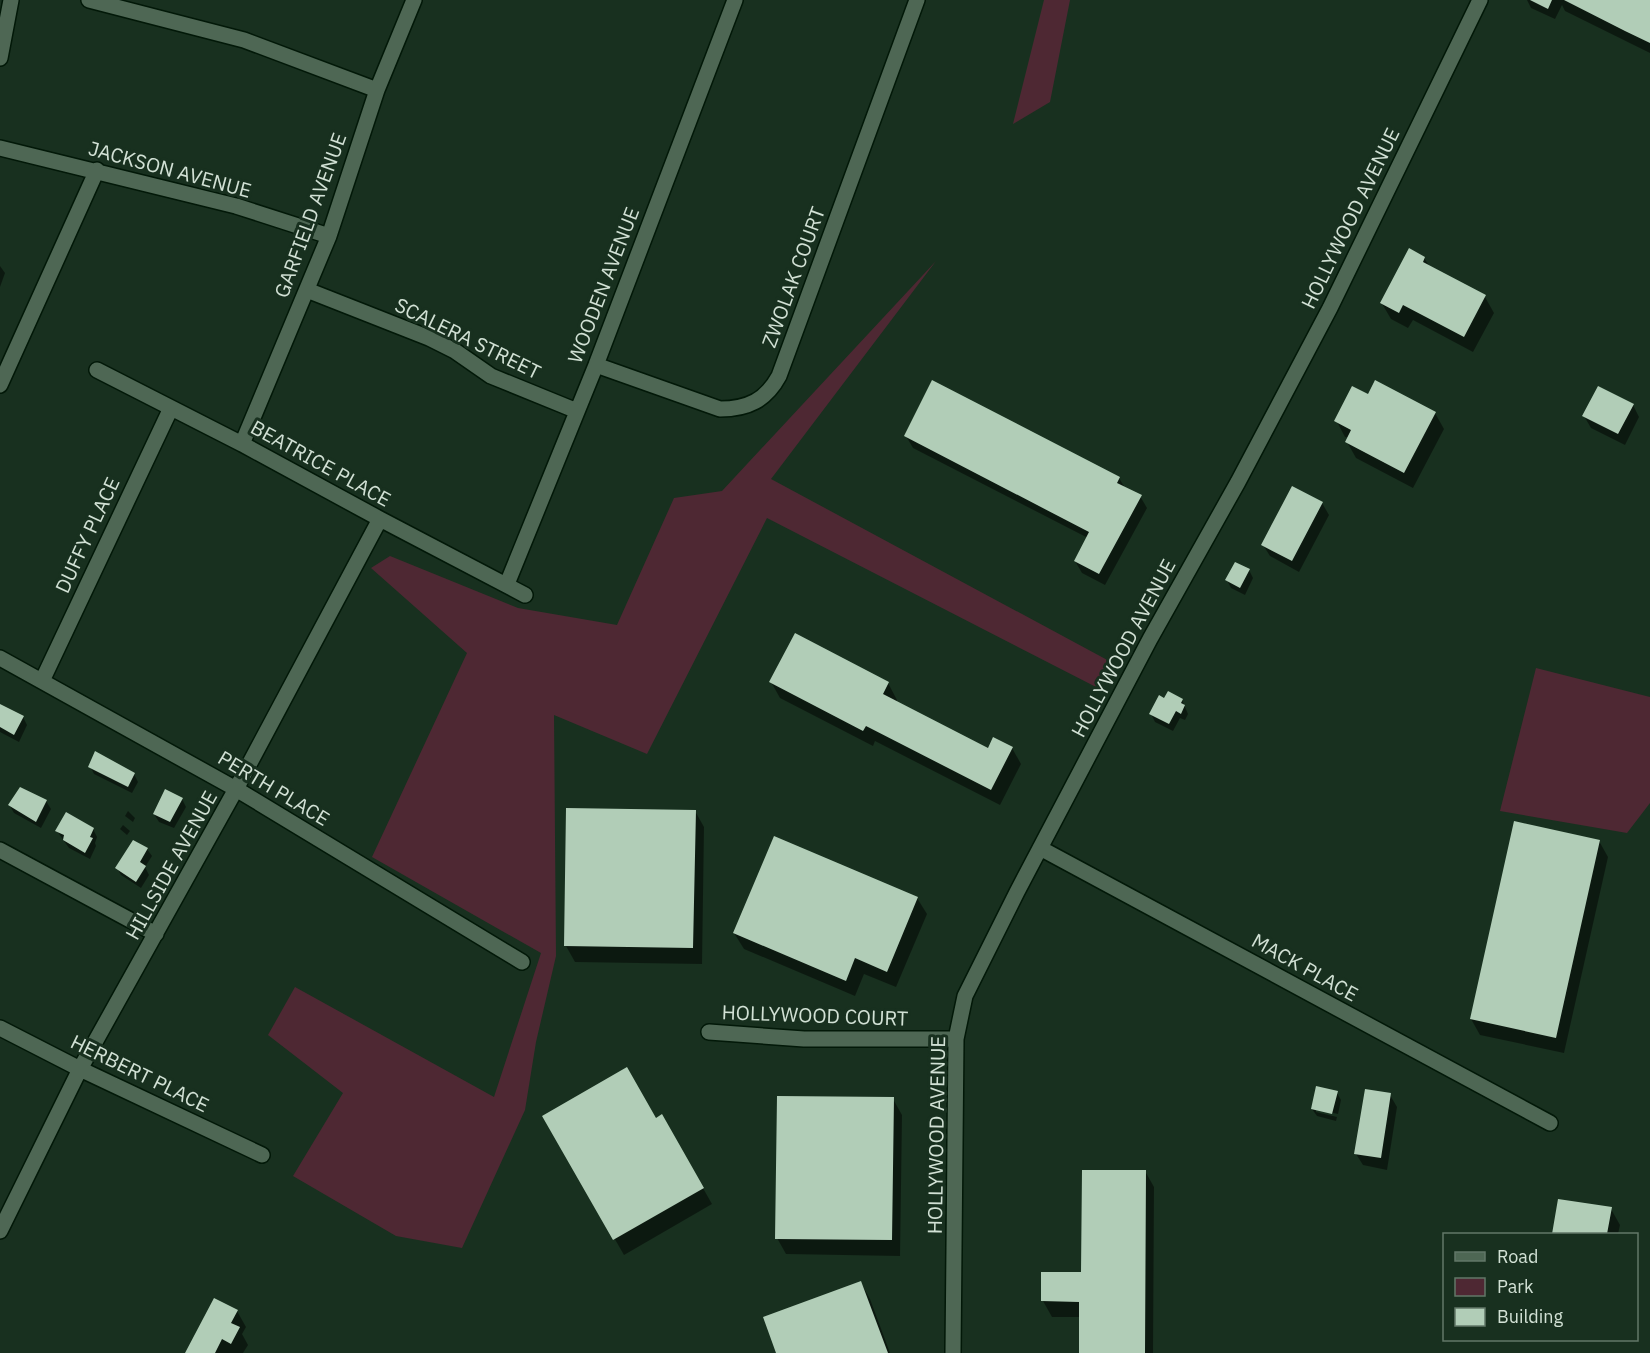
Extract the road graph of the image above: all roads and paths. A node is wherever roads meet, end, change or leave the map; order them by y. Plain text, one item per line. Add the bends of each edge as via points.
1 (12, 0) edge
2 (89, 0) edge
3 (414, 0) edge
4 (735, 0) edge
5 (917, 0) edge
6 (1480, 0) edge
7 (0, 58) edge
8 (377, 90) junction
9 (0, 148) edge
10 (97, 170) junction
11 (329, 236) junction
12 (307, 290) junction
13 (596, 365) junction
14 (97, 370) dead end
15 (0, 385) edge
16 (171, 408) junction
17 (577, 411) junction
18 (242, 444) junction
19 (380, 519) junction
20 (507, 584) junction
21 (525, 595) dead end
22 (0, 658) edge
23 (42, 681) junction
24 (236, 789) junction
25 (1040, 848) junction
26 (0, 850) edge
27 (156, 934) junction
28 (522, 962) dead end
29 (0, 1028) edge
30 (709, 1032) dead end
31 (956, 1040) junction
32 (80, 1069) junction
33 (1550, 1124) dead end
34 (262, 1155) dead end
35 (0, 1231) edge
36 (953, 1353) edge

1 - 7 street
2 - 8 street via 244,40
3 - 8 street, GARFIELD AVENUE
4 - 13 street, WOODEN AVENUE
5 - 13 street, ZWOLAK COURT via 783,365 767,394 753,404 720,409
6 - 25 street, HOLLYWOOD AVENUE via 1330,308
8 - 11 street, GARFIELD AVENUE
9 - 10 street, JACKSON AVENUE
10 - 11 street, JACKSON AVENUE via 236,206
10 - 15 street
11 - 12 street, GARFIELD AVENUE
12 - 17 street, SCALERA STREET via 429,338 491,376
12 - 18 street, GARFIELD AVENUE
13 - 17 street, WOODEN AVENUE
14 - 16 street, BEATRICE PLACE
16 - 18 street, BEATRICE PLACE
16 - 23 street, DUFFY PLACE
17 - 20 street, WOODEN AVENUE
18 - 19 street, BEATRICE PLACE
19 - 20 street, BEATRICE PLACE
19 - 24 street, HILLSIDE AVENUE
20 - 21 street, BEATRICE PLACE
22 - 23 street, PERTH PLACE
23 - 24 street, PERTH PLACE
24 - 27 street, HILLSIDE AVENUE
24 - 28 street, PERTH PLACE
25 - 31 street, HOLLYWOOD AVENUE via 965,996
25 - 33 street, MACK PLACE
26 - 27 street
27 - 32 street, HILLSIDE AVENUE
29 - 32 street, HERBERT PLACE
30 - 31 street, HOLLYWOOD COURT via 804,1039
31 - 36 street, HOLLYWOOD AVENUE
32 - 34 street, HERBERT PLACE
32 - 35 street, HILLSIDE AVENUE

